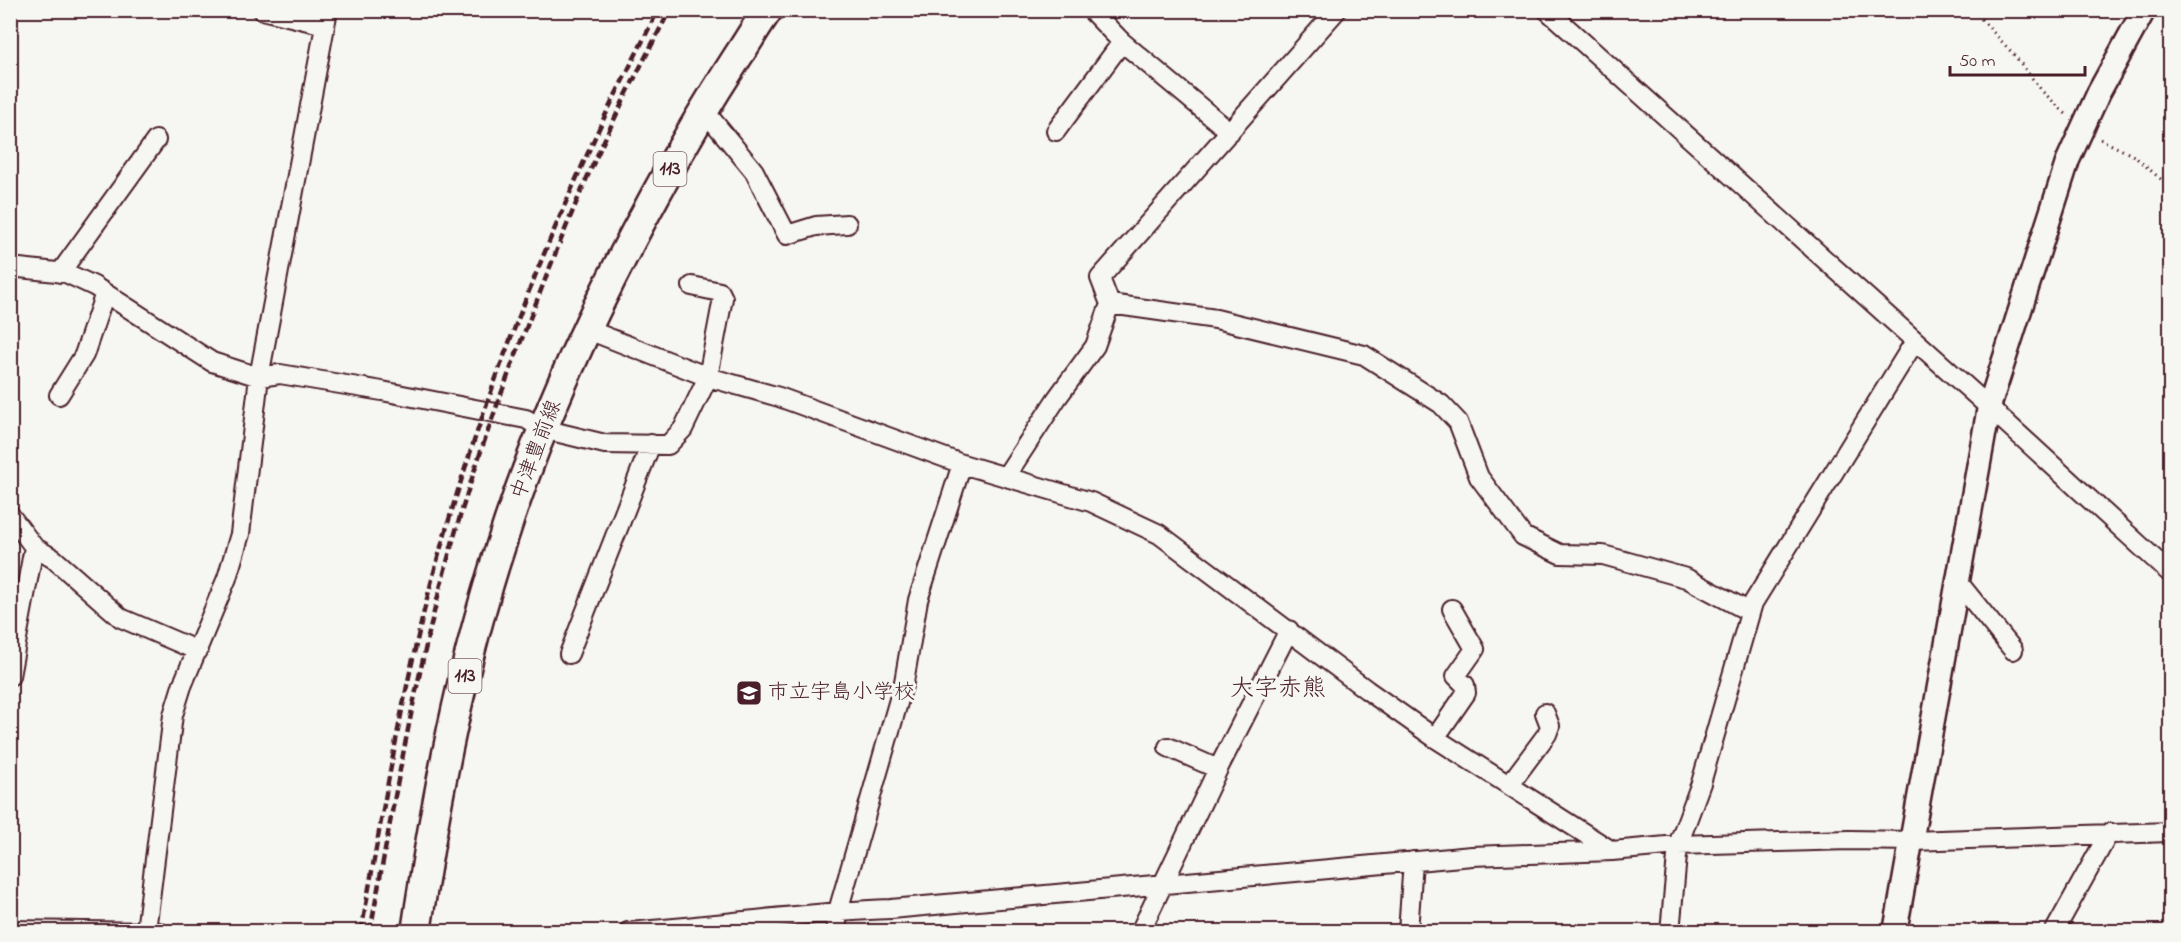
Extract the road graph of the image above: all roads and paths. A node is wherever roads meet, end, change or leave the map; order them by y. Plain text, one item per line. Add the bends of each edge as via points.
1 (262, 10) edge
2 (1091, 10) edge
3 (1337, 10) edge
4 (1547, 10) edge
5 (1973, 10) edge
6 (2144, 10) edge
7 (763, 12) edge
8 (327, 18) edge
9 (1122, 42) junction
10 (703, 109) junction
11 (2083, 128) junction
12 (1056, 131) dead end
13 (1230, 132) junction
14 (156, 141) dead end
15 (2170, 187) edge
16 (848, 224) dead end
17 (10, 267) edge
18 (60, 273) junction
19 (692, 286) dead end
20 (105, 293) junction
21 (1110, 304) junction
22 (586, 329) junction
23 (1915, 341) junction
24 (259, 377) junction
25 (708, 377) junction
26 (59, 395) dead end
27 (1989, 407) junction
28 (543, 429) junction
29 (651, 444) junction
30 (962, 464) junction
31 (1006, 476) junction
32 (10, 515) edge
33 (34, 547) junction
34 (2170, 573) edge
35 (1958, 582) junction
36 (1452, 609) dead end
37 (1750, 612) junction
38 (1289, 630) junction
39 (2013, 650) dead end
40 (198, 651) junction
41 (569, 654) dead end
42 (10, 676) edge
43 (1545, 713) dead end
44 (1435, 738) junction
45 (1168, 747) dead end
46 (1218, 768) junction
47 (1509, 785) junction
48 (2170, 832) edge
49 (2109, 833) junction
50 (1912, 841) junction
51 (1678, 845) junction
52 (1612, 851) junction
53 (1413, 861) junction
54 (1164, 882) junction
55 (838, 911) junction
56 (747, 927) edge
57 (10, 930) edge
58 (146, 931) edge
59 (158, 932) edge
60 (416, 932) edge
61 (628, 932) edge
62 (836, 932) edge
63 (1140, 932) edge
64 (1408, 932) edge
65 (1670, 932) edge
66 (1895, 932) edge
67 (2054, 932) edge

1 - 8 street
2 - 9 street
3 - 13 street
4 - 23 street
5 - 11 path via 2042,91
6 - 11 street
7 - 10 main road, 中津豊前線 / 113
8 - 24 street
9 - 12 street
9 - 13 street
10 - 16 street via 754,171 787,235 816,226
10 - 22 main road, 中津豊前線 / 113
11 - 15 path via 2134,156
11 - 27 street via 2065,171
13 - 21 street via 1100,278
14 - 18 street
17 - 18 street
18 - 20 street
19 - 25 street via 720,292 723,298
20 - 24 street via 212,362
20 - 26 street via 84,355
21 - 31 street via 1095,346
21 - 37 street via 1216,319 1364,355 1441,405 1458,422 1479,477 1523,536 1560,554 1604,555 1686,578
22 - 25 street
22 - 28 main road, 中津豊前線 / 113
23 - 27 street
23 - 37 street
24 - 28 street via 280,374 382,391 526,419
24 - 40 street via 240,534
25 - 29 street via 683,429 668,445
25 - 30 street via 779,397
27 - 34 street
27 - 35 street
28 - 29 street via 605,444
28 - 60 main road, 中津豊前線 / 113 via 477,624 433,820
29 - 41 street
30 - 31 street
30 - 55 street via 918,600 904,682
31 - 38 street via 1091,502 1160,534
32 - 33 street
33 - 40 street via 54,559 121,618
33 - 42 street
35 - 39 street
35 - 50 street
36 - 44 street via 1475,649 1456,676 1465,685 1466,693
37 - 51 street via 1701,783
38 - 44 street
38 - 46 street
40 - 58 street via 173,715
43 - 47 street via 1550,726 1547,734
44 - 47 street
45 - 46 street
46 - 54 street
47 - 52 street
48 - 49 street
49 - 50 street
49 - 67 street
50 - 51 street
50 - 66 street
51 - 52 street
51 - 65 street
52 - 53 street
53 - 54 street
53 - 64 street
54 - 55 street
54 - 63 street
55 - 56 street
55 - 62 street
56 - 61 street
57 - 58 street
58 - 59 street

